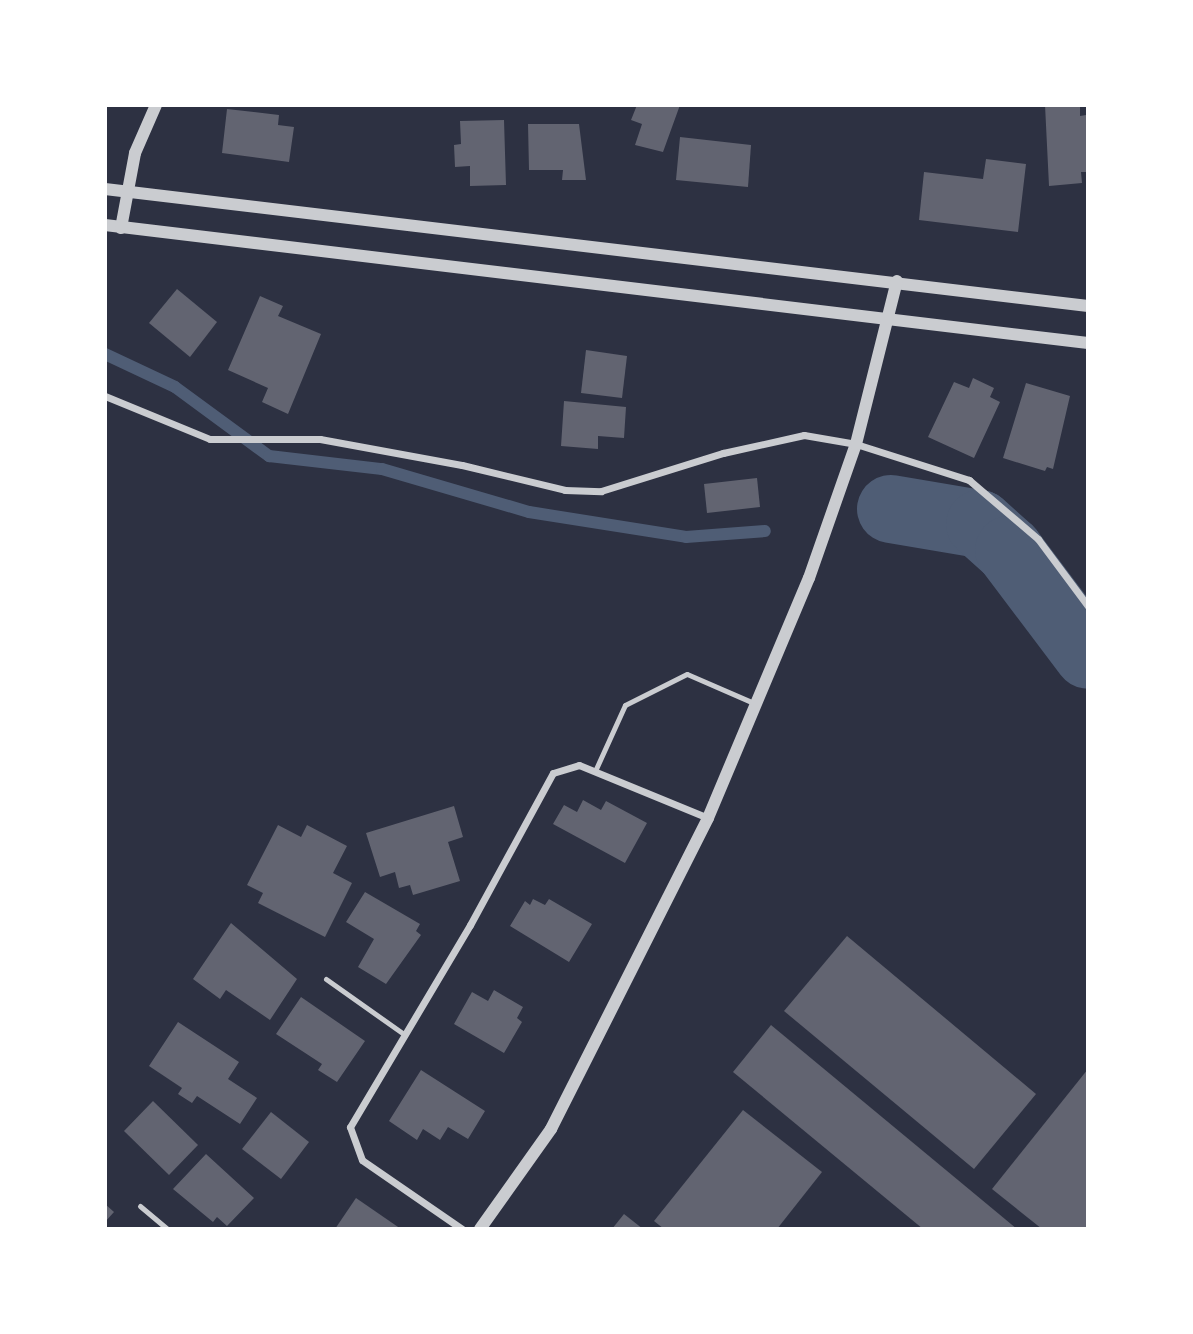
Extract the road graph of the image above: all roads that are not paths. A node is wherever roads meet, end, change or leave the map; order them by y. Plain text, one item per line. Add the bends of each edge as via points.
1 (156, 105) edge
2 (105, 189) edge
3 (128, 191) junction
4 (105, 225) edge
5 (121, 228) junction
6 (897, 281) junction
7 (1088, 306) edge
8 (888, 319) junction
9 (1088, 343) edge
10 (105, 396) edge
11 (856, 444) junction
12 (1088, 606) edge
13 (756, 704) junction
14 (595, 771) junction
15 (708, 818) junction
16 (326, 979) dead end
17 (405, 1035) junction
18 (140, 1206) dead end
19 (167, 1229) edge
20 (462, 1229) edge
21 (480, 1229) edge

1 - 3 street via 135,153
2 - 3 street
3 - 5 street
3 - 6 street
4 - 5 street
5 - 8 street
6 - 7 street
6 - 8 street
8 - 9 street
8 - 11 street
10 - 11 street via 210,439 295,437 384,449 565,490 601,491 723,453 804,435
11 - 12 street via 969,480 1038,538
11 - 13 street
13 - 14 lane via 687,674 625,705
13 - 15 street
14 - 15 street
14 - 17 street via 579,765 553,773
15 - 21 street via 551,1129
16 - 17 lane
17 - 20 street via 351,1127 362,1160
18 - 19 lane

